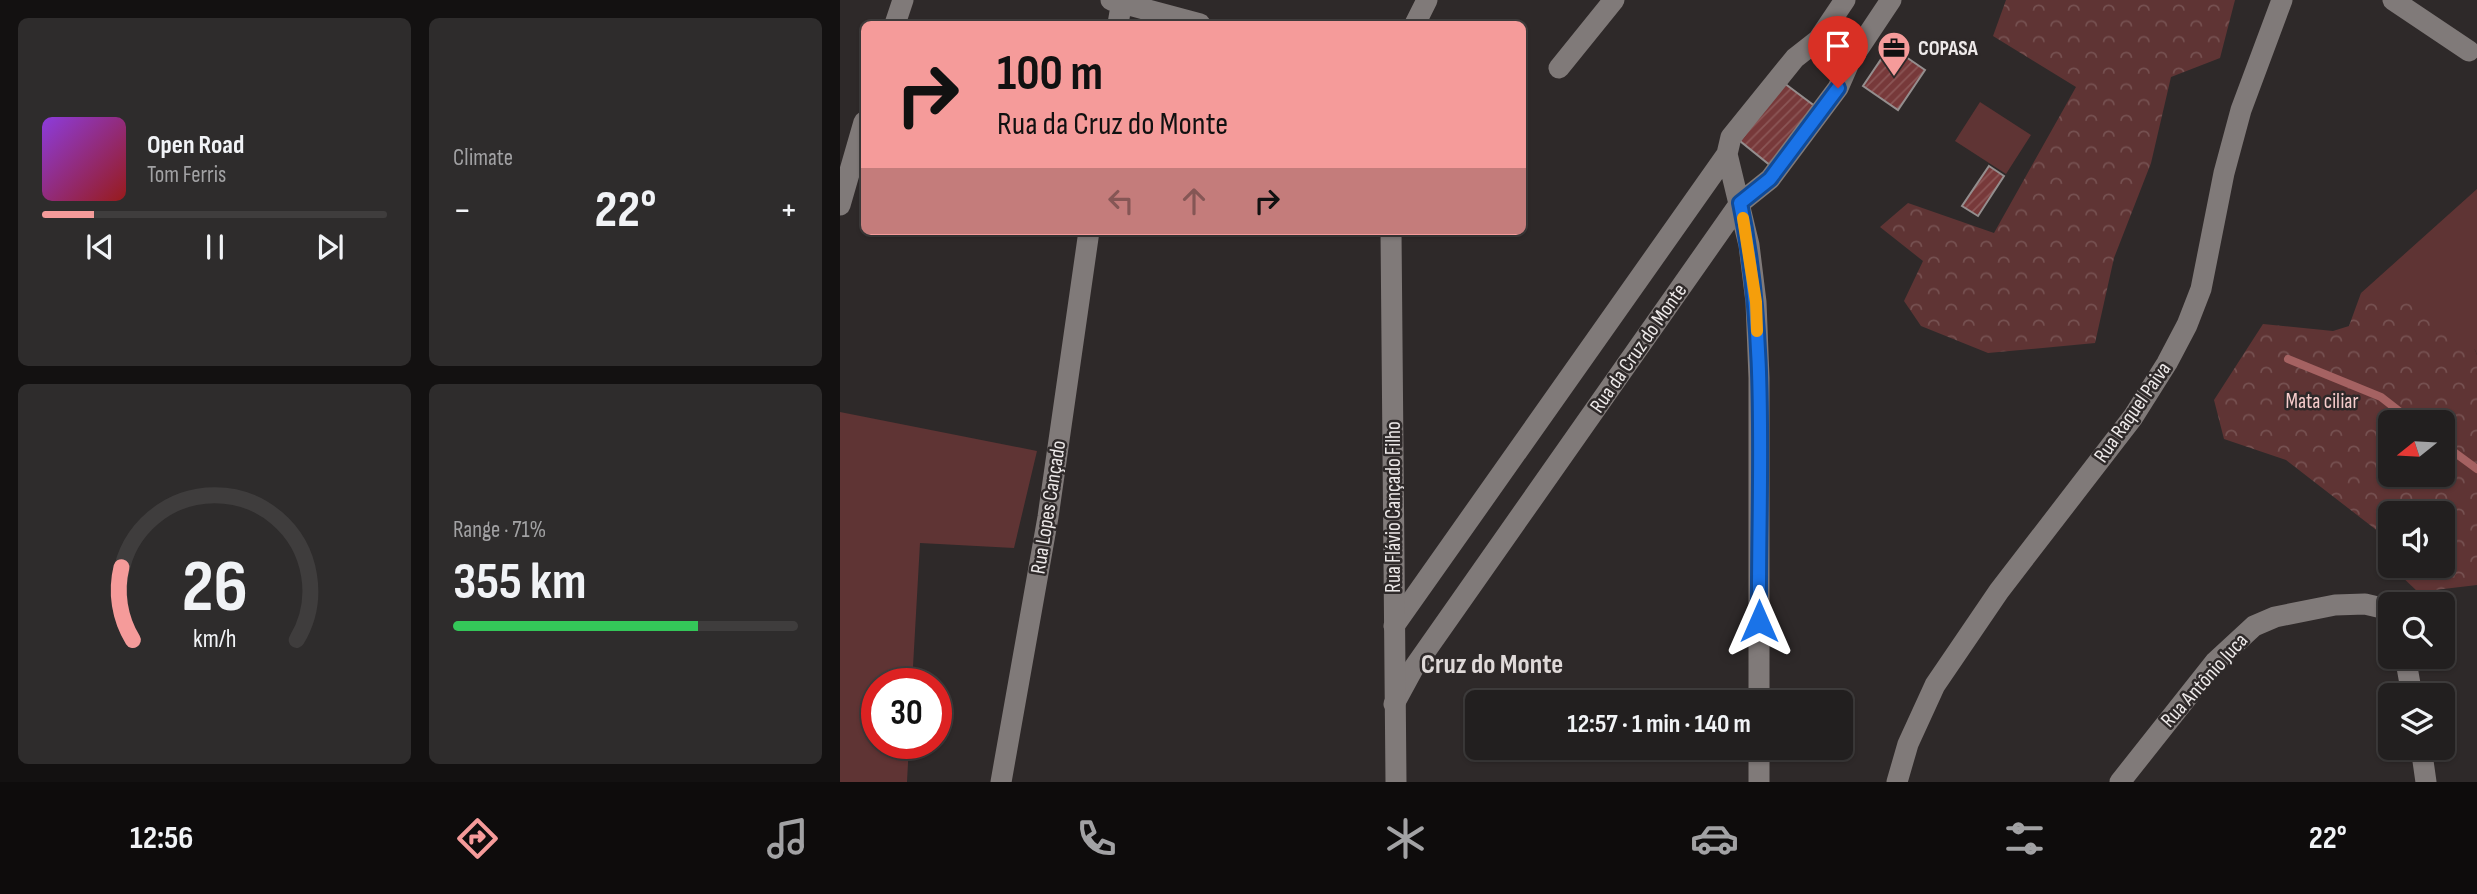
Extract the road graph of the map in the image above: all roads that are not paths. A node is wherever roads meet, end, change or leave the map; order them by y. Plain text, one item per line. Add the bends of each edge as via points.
1 (903, 0) edge
2 (1427, 0) edge
3 (1614, 0) edge
4 (1845, 0) edge
5 (1891, 0) edge
6 (2282, 0) edge
7 (2393, 0) edge
8 (1118, 1) edge
9 (896, 21) edge
10 (1118, 21) edge
11 (1189, 21) edge
12 (1416, 21) edge
13 (2469, 51) dead end
14 (1559, 68) dead end
15 (861, 132) edge
16 (1727, 154) junction
17 (1740, 203) junction
18 (840, 205) edge
19 (1088, 235) edge
20 (1391, 235) edge
21 (2378, 607) edge
22 (1394, 626) junction
23 (1759, 690) edge
24 (1394, 704) junction
25 (1759, 760) edge
26 (2422, 760) edge
27 (1001, 782) edge
28 (1396, 782) edge
29 (1759, 782) edge
30 (1897, 782) edge
31 (2120, 782) edge
32 (2426, 782) edge

1 - 9 street
2 - 12 street
3 - 14 street
4 - 16 street, Rua da Cruz do Monte via 1818,40 1795,58 1731,137
5 - 17 street, Rua da Cruz do Monte via 1838,88 1770,179
6 - 30 street, Rua Raquel Paiva via 2241,110 2201,289 2187,325 2133,417 1999,591 1935,685 1908,744
7 - 13 street
8 - 10 street
8 - 11 street
15 - 18 street
16 - 17 street
16 - 22 street, Rua da Cruz do Monte
17 - 23 street via 1756,314
17 - 24 street, Rua da Cruz do Monte via 1413,669
19 - 27 street, Rua Lopes Cançado via 1048,517
20 - 22 street, Rua Flávio Cançado Filho
21 - 31 street, Rua Antônio Juca via 2335,605 2274,617 2254,626 2215,662
22 - 24 street, Rua Flávio Cançado Filho
24 - 28 street, Rua Flávio Cançado Filho
25 - 29 street
26 - 32 street

